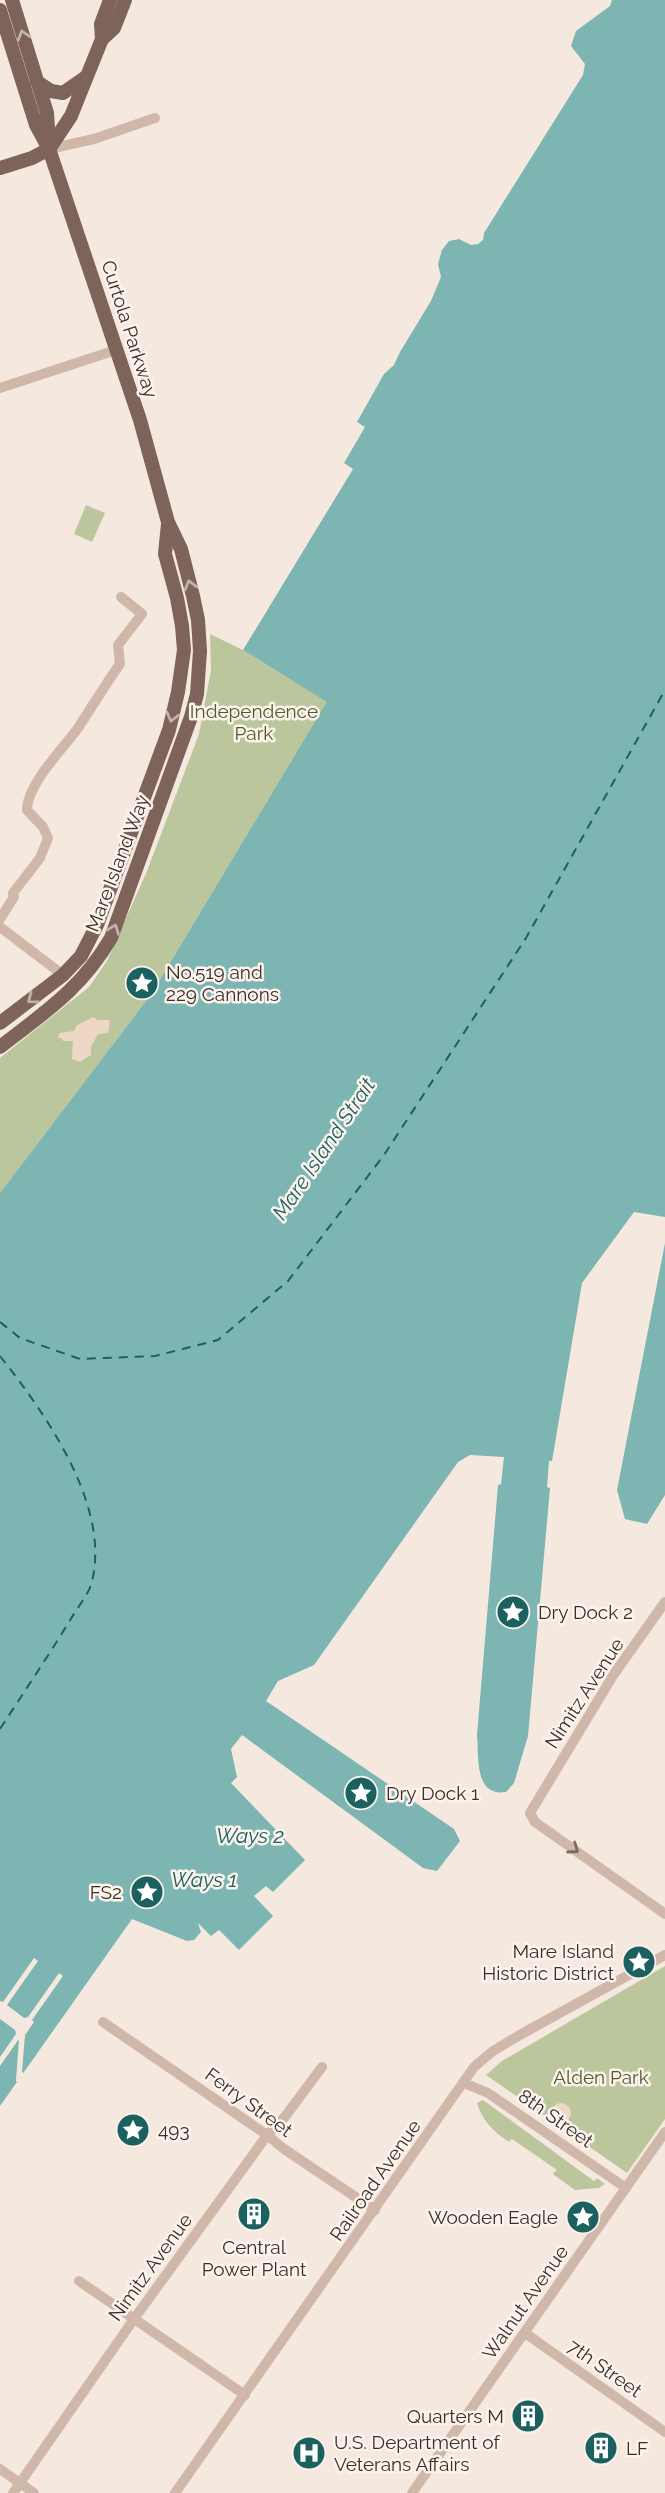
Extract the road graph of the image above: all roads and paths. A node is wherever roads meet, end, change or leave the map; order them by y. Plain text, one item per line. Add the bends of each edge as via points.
1 (12, 0) edge
2 (110, 0) edge
3 (125, 0) edge
4 (0, 10) edge
5 (102, 39) junction
6 (89, 74) junction
7 (37, 82) junction
8 (155, 118) dead end
9 (49, 149) junction
10 (0, 168) edge
11 (117, 350) junction
12 (0, 388) edge
13 (168, 522) junction
14 (121, 597) dead end
15 (184, 650) joint
16 (200, 651) joint
17 (0, 919) edge
18 (0, 927) edge
19 (63, 975) junction
20 (77, 985) junction
21 (0, 1023) edge
22 (0, 1047) edge
23 (665, 1602) edge
24 (665, 1914) edge
25 (665, 1955) edge
26 (103, 2022) dead end
27 (321, 2067) dead end
28 (464, 2083) junction
29 (665, 2132) edge
30 (267, 2135) junction
31 (626, 2188) junction
32 (375, 2210) junction
33 (79, 2281) dead end
34 (134, 2319) junction
35 (525, 2333) junction
36 (245, 2395) junction
37 (664, 2428) edge
38 (0, 2469) edge
39 (20, 2483) junction
40 (13, 2493) edge
41 (34, 2493) edge
42 (175, 2493) edge
43 (412, 2493) edge

7 -> 1 main road, Curtola Parkway
2 - 5 main road via 101,24
3 - 5 main road via 114,28
4 - 9 main road, Curtola Parkway via 36,125
5 - 6 main road
6 - 7 main road via 63,93
6 - 9 main road via 71,116
7 - 9 main road, Curtola Parkway via 47,113
8 - 9 street
9 - 10 main road
9 - 11 main road, Curtola Parkway
11 - 12 street
11 - 13 main road, Curtola Parkway
13 - 15 main road, Curtola Parkway via 165,554
16 -> 13 main road, Curtola Parkway via 193,596 181,549
14 - 17 street via 142,614 118,645 120,664 27,801 27,810 48,838
15 -> 19 main road, Mare Island Way via 169,730 97,925 81,956
20 -> 16 main road, Mare Island Way via 111,938 191,717
18 - 19 street
19 - 20 main road
19 -> 21 main road, Mare Island Way
20 - 22 main road, Mare Island Way
23 -> 24 street, Nimitz Avenue via 614,1674 530,1813 535,1822
25 - 28 street, Railroad Avenue via 502,2045 474,2067
26 - 30 street, Ferry Street
27 - 30 street, Nimitz Avenue
28 - 31 street, 8th Street via 488,2092
28 - 32 street, Railroad Avenue
29 - 31 street, Walnut Avenue
30 - 32 street, Ferry Street
30 - 34 street, Nimitz Avenue
31 - 35 street, Walnut Avenue
32 - 36 street, Railroad Avenue
33 - 34 street
34 - 36 street
34 - 39 street, Nimitz Avenue
35 - 37 street, 7th Street
35 - 43 street, Walnut Avenue
36 - 42 street, Railroad Avenue
38 - 39 street
39 - 40 street, Nimitz Avenue
39 - 41 street

